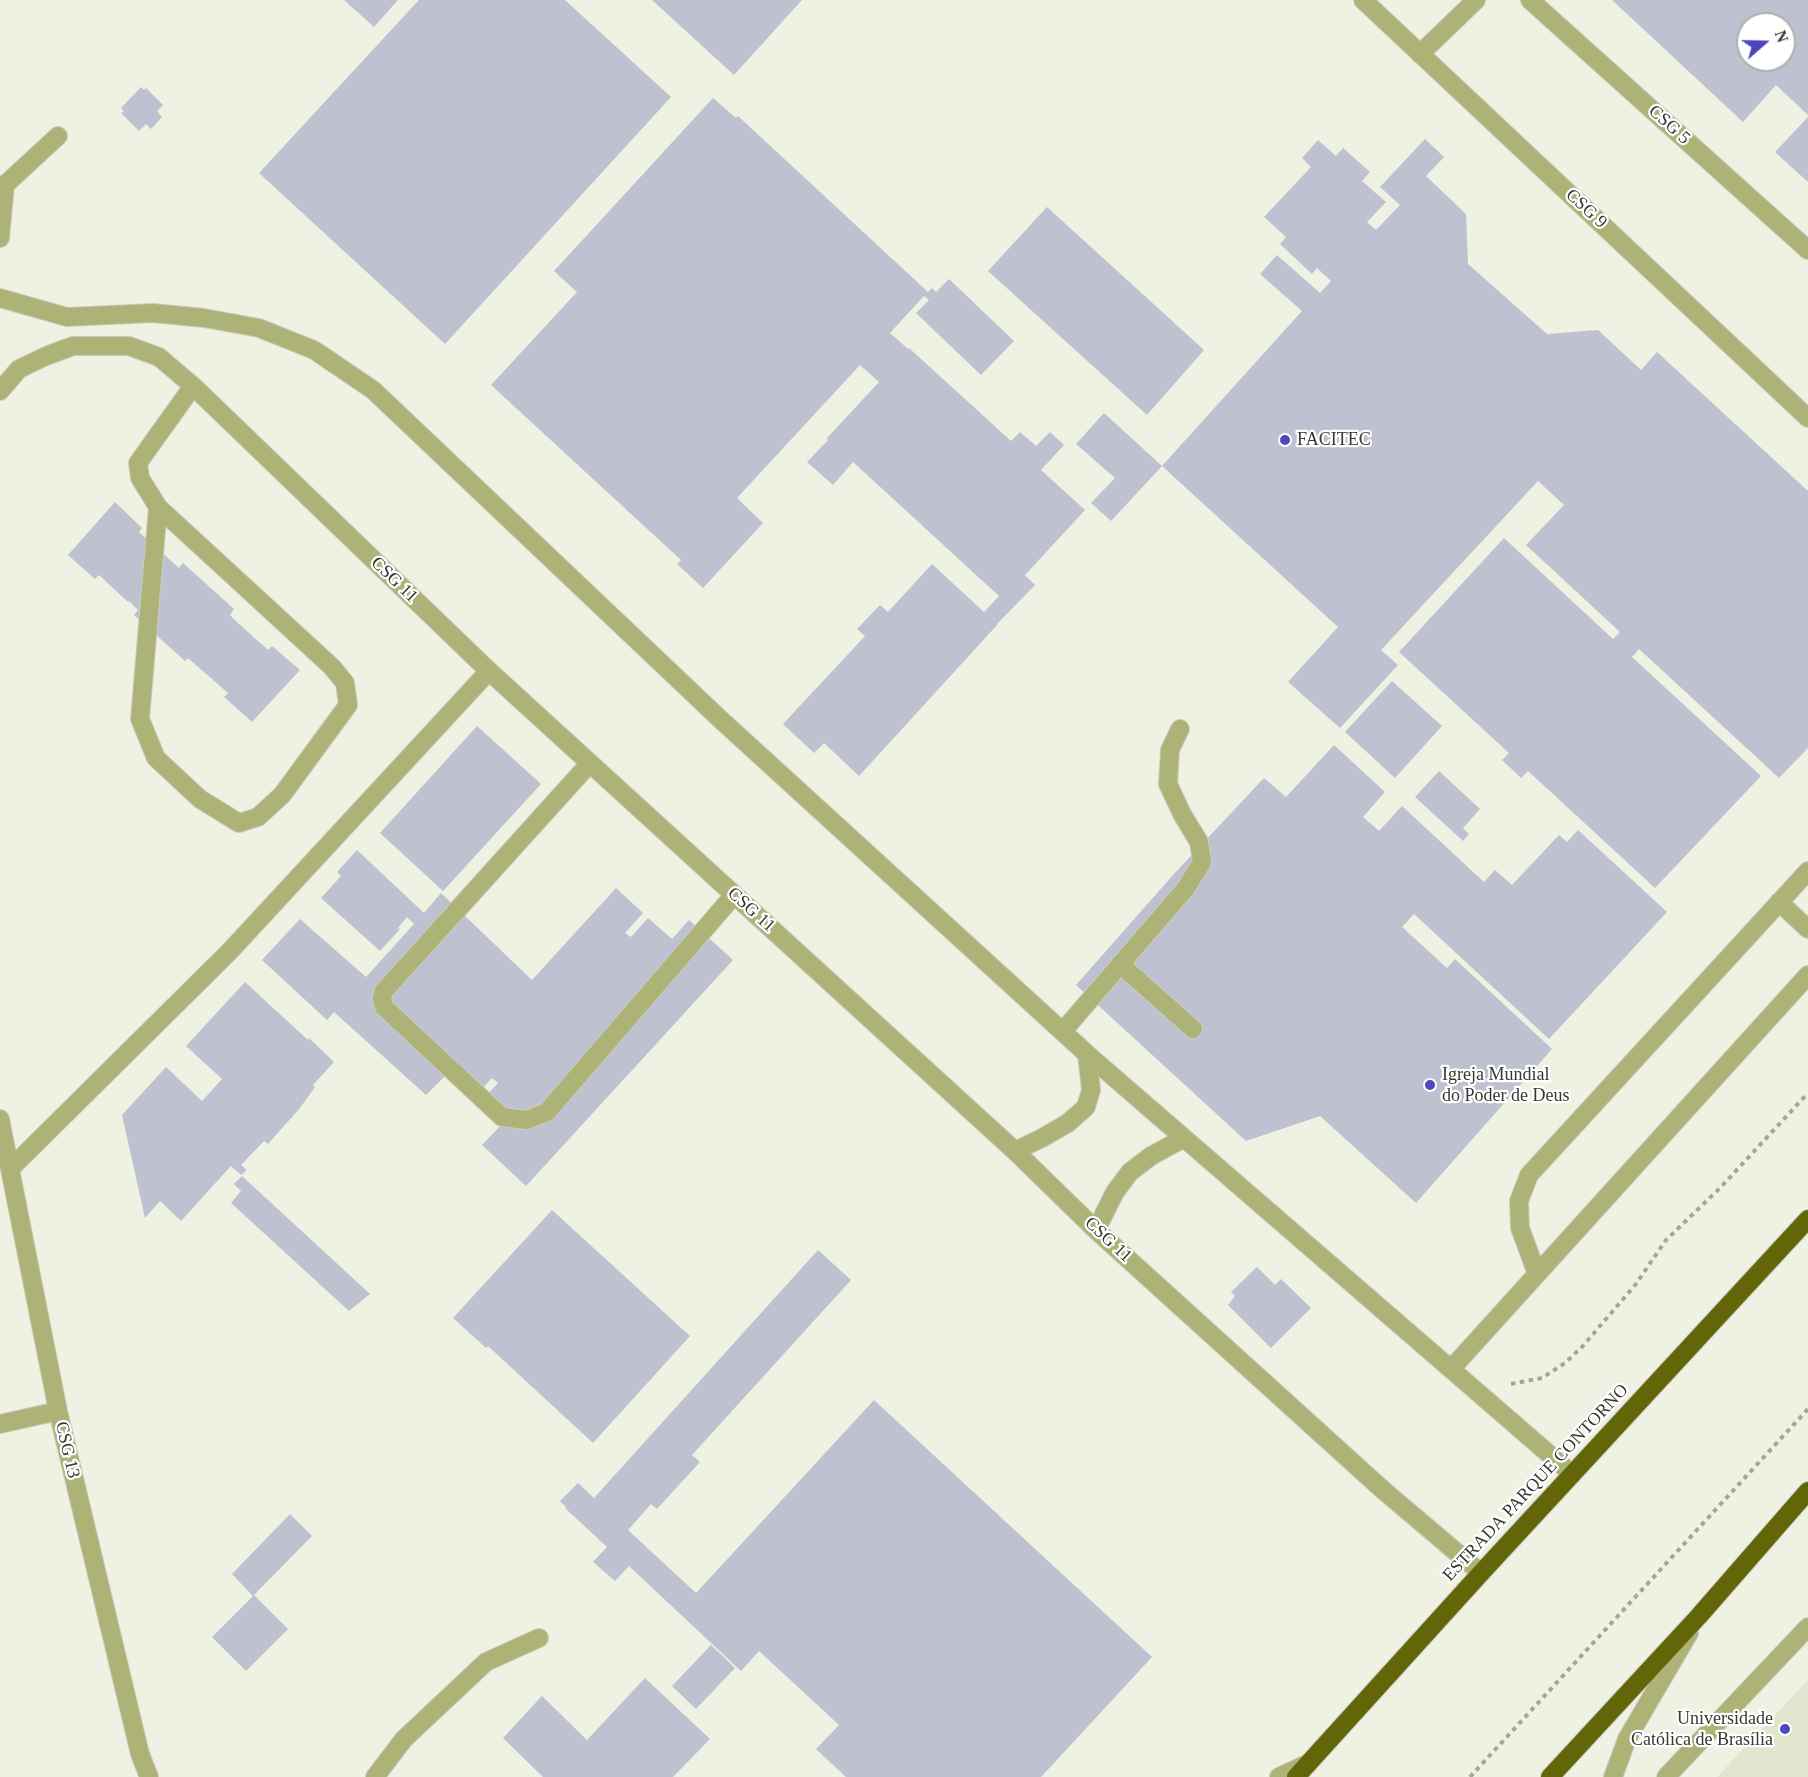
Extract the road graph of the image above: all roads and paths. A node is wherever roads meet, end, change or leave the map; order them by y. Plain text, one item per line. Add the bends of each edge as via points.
1 (1363, 0) edge
2 (1476, 0) edge
3 (1530, 0) edge
4 (1420, 54) junction
5 (58, 136) dead end
6 (3, 185) edge
7 (0, 238) edge
8 (1808, 250) edge
9 (0, 298) edge
10 (193, 386) junction
11 (0, 392) edge
12 (1808, 418) edge
13 (158, 507) junction
14 (489, 671) junction
15 (1180, 729) dead end
16 (590, 763) junction
17 (1808, 871) edge
18 (734, 895) junction
19 (1779, 902) junction
20 (1808, 928) edge
21 (1120, 964) junction
22 (1808, 975) edge
23 (1193, 1029) dead end
24 (1063, 1031) junction
25 (1087, 1054) junction
26 (1808, 1093) edge
27 (0, 1119) edge
28 (1184, 1138) junction
29 (1014, 1151) junction
30 (10, 1169) junction
31 (1808, 1219) edge
32 (1096, 1230) junction
33 (1537, 1274) junction
34 (1451, 1369) junction
35 (1477, 1392) junction
36 (1808, 1408) edge
37 (58, 1411) junction
38 (0, 1424) edge
39 (1572, 1474) junction
40 (1808, 1491) edge
41 (1481, 1573) junction
42 (1699, 1616) junction
43 (1808, 1627) edge
44 (540, 1638) dead end
45 (1309, 1763) junction
46 (149, 1777) edge
47 (375, 1777) edge
48 (1279, 1777) edge
49 (1296, 1777) edge
50 (1470, 1777) edge
51 (1550, 1777) edge
52 (1613, 1777) edge
53 (1666, 1777) edge

1 - 4 street, CSG 9
2 - 4 street
3 - 8 street, CSG 5
4 - 12 street, CSG 9
5 - 6 street
6 - 7 street
9 - 24 street via 67,317 153,313 259,328 314,350 373,390 720,719
10 - 11 street, CSG 11 via 159,357 129,346 96,345 73,346 19,369
10 - 13 street via 138,463 140,478
10 - 14 street, CSG 11
13 - 13 street via 345,683 348,705 282,795 258,816 239,823 200,799 156,758 140,719
14 - 16 street, CSG 11
14 - 30 street via 230,951
15 - 21 street via 1170,750 1168,784 1199,842 1202,862 1186,888
16 - 18 street, CSG 11
16 - 18 street via 384,991 382,998 384,1007 502,1117 527,1120 548,1112
17 - 19 street
18 - 29 street, CSG 11
19 - 20 street
19 - 33 street via 1529,1175 1520,1202 1520,1228
21 - 23 street
21 - 24 street
22 - 33 street
24 - 25 street
25 - 28 street
25 - 29 street via 1091,1090 1086,1107 1068,1123
26 - 35 path via 1666,1240 1636,1284 1565,1363 1542,1378
27 - 30 street, CSG 13
28 - 32 street via 1130,1172
28 - 34 street
29 - 32 street, CSG 11
30 - 37 street, CSG 13
31 - 39 highway, ESTRADA PARQUE CONTORNO
32 - 41 street, CSG 11 via 1383,1490
33 - 34 street
34 - 35 street
35 - 39 street
36 - 50 path
37 - 38 street
37 - 46 street, CSG 13 via 140,1754
39 - 41 highway, ESTRADA PARQUE CONTORNO
40 - 42 highway
41 - 45 highway, ESTRADA PARQUE CONTORNO
42 - 51 highway
42 - 52 street via 1627,1739
43 - 53 street
44 - 47 street via 486,1662 404,1739
45 - 48 street
45 - 49 highway, ESTRADA PARQUE CONTORNO

